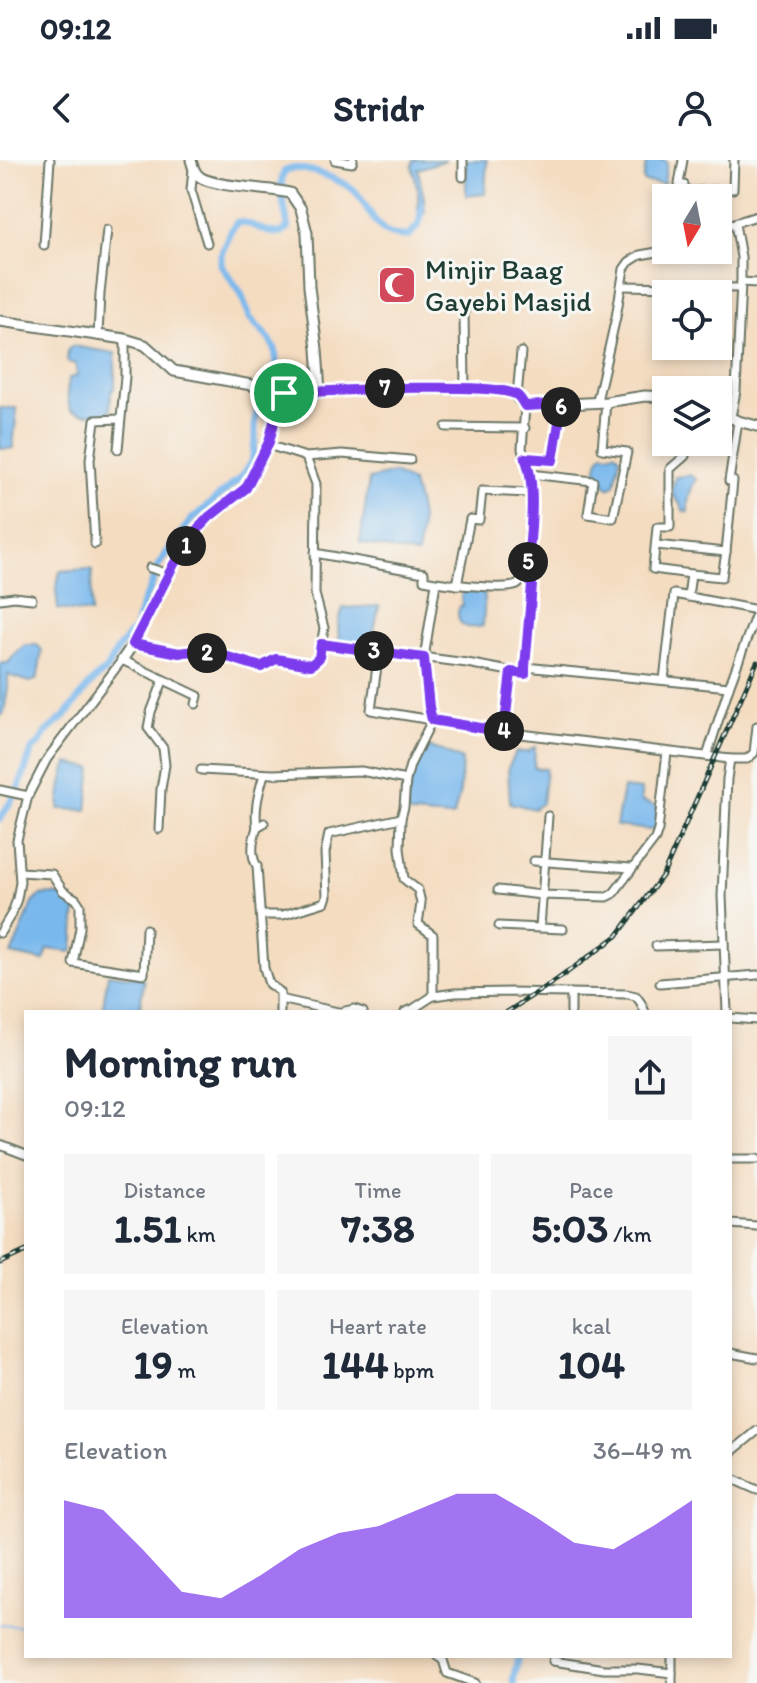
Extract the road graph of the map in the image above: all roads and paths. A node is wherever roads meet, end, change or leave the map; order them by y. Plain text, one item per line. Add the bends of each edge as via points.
1 (50, 160) edge
2 (335, 160) edge
3 (463, 160) edge
4 (683, 160) edge
5 (734, 160) edge
6 (353, 162) edge
7 (192, 165) edge
8 (463, 177) dead end
9 (679, 184) edge
10 (732, 189) edge
11 (757, 216) edge
12 (735, 224) junction
13 (732, 225) edge
14 (107, 230) dead end
15 (207, 243) dead end
16 (44, 245) dead end
17 (652, 253) edge
18 (757, 283) edge
19 (740, 285) junction
20 (621, 286) junction
21 (464, 312) dead end
22 (0, 321) edge
23 (98, 336) junction
24 (125, 339) junction
25 (521, 352) dead end
26 (465, 389) junction
27 (320, 392) junction
28 (284, 393) junction
29 (517, 396) junction
30 (652, 396) edge
31 (602, 401) junction
32 (562, 404) junction
33 (525, 406) junction
34 (732, 418) edge
35 (120, 419) junction
36 (735, 419) junction
37 (757, 426) edge
38 (446, 427) dead end
39 (525, 428) junction
40 (269, 442) junction
41 (118, 449) dead end
42 (685, 456) edge
43 (306, 457) junction
44 (525, 458) junction
45 (410, 460) dead end
46 (530, 474) junction
47 (531, 493) junction
48 (95, 544) dead end
49 (656, 545) junction
50 (726, 552) junction
51 (315, 553) junction
52 (150, 568) dead end
53 (169, 574) junction
54 (691, 574) junction
55 (527, 576) junction
56 (436, 583) junction
57 (457, 585) junction
58 (688, 597) junction
59 (0, 599) edge
60 (32, 599) dead end
61 (757, 610) edge
62 (133, 644) junction
63 (321, 644) junction
64 (379, 652) junction
65 (424, 658) junction
66 (122, 660) junction
67 (525, 667) junction
68 (511, 672) junction
69 (664, 680) junction
70 (163, 681) junction
71 (729, 687) junction
72 (196, 704) dead end
73 (432, 720) junction
74 (757, 726) edge
75 (504, 732) junction
76 (667, 752) junction
77 (707, 756) junction
78 (730, 759) junction
79 (201, 770) dead end
80 (264, 774) junction
81 (406, 780) junction
82 (0, 790) edge
83 (28, 796) junction
84 (548, 816) dead end
85 (401, 818) junction
86 (159, 829) dead end
87 (534, 861) dead end
88 (543, 862) junction
89 (631, 868) junction
90 (20, 872) junction
91 (498, 890) dead end
92 (542, 895) junction
93 (261, 915) junction
94 (499, 926) dead end
95 (540, 928) junction
96 (146, 929) dead end
97 (563, 929) dead end
98 (0, 933) edge
99 (724, 944) junction
100 (656, 946) dead end
101 (757, 975) edge
102 (727, 978) junction
103 (660, 983) dead end
104 (571, 993) junction
105 (433, 996) junction
106 (280, 999) junction
107 (280, 1010) edge
108 (331, 1010) edge
109 (410, 1010) edge
110 (571, 1010) edge
111 (644, 1010) edge
112 (727, 1010) edge
113 (732, 1018) edge
114 (757, 1020) edge
115 (0, 1145) edge
116 (24, 1154) edge
117 (732, 1159) edge
118 (757, 1159) edge
119 (732, 1224) edge
120 (757, 1226) edge
121 (732, 1353) edge
122 (757, 1358) edge
123 (757, 1431) edge
124 (732, 1451) edge
125 (732, 1479) edge
126 (757, 1490) edge
127 (440, 1658) edge
128 (672, 1658) edge
129 (553, 1661) dead end
130 (672, 1673) junction
131 (475, 1683) edge
132 (672, 1683) edge

1 - 16 street
2 - 6 street
3 - 8 street
4 - 9 street
5 - 10 street
7 - 15 street via 191,190
7 - 27 street via 202,179 215,183 290,193 301,209
11 - 12 street
12 - 13 street
12 - 19 street
14 - 23 street
17 - 20 street via 629,262
18 - 19 street
19 - 20 street
19 - 36 street
20 - 31 street
21 - 26 street
22 - 23 street
23 - 24 street
24 - 28 street via 145,345 174,371
24 - 35 street
25 - 29 street
26 - 27 street
26 - 29 street
27 - 28 street
28 - 40 street
29 - 33 street
30 - 31 street
31 - 32 street
31 - 46 street via 602,449 627,452 613,518 588,514 593,481
32 - 33 street
32 - 44 street via 553,460
33 - 39 street
34 - 36 street
35 - 41 street
35 - 48 street via 95,420 90,460
36 - 37 street
36 - 50 street
38 - 39 street
39 - 44 street
40 - 43 street
40 - 53 street via 246,488 195,532
42 - 49 street via 670,469 670,527 657,527
43 - 45 street via 342,454
43 - 51 street via 316,484
44 - 46 street
46 - 47 street
47 - 55 street
47 - 57 street via 482,491 479,520 470,519
49 - 50 street
49 - 54 street via 653,569
50 - 54 street via 722,577
51 - 56 street via 424,573 424,580
51 - 63 street via 315,594 324,628
52 - 53 street
53 - 62 street
54 - 58 street
55 - 57 street via 515,586
55 - 67 street via 532,585
56 - 57 street
56 - 65 street
58 - 61 street
58 - 69 street via 674,594
59 - 60 street
61 - 71 street
62 - 63 street via 216,654 261,667 276,659 311,665 319,658
62 - 66 street
63 - 64 street
64 - 65 street
64 - 73 street via 371,710
65 - 68 street
65 - 73 street
66 - 70 street
66 - 83 street via 47,759
67 - 68 street via 525,674
67 - 69 street
68 - 75 street
69 - 71 street
70 - 72 street via 198,696
70 - 86 street via 148,728 163,748 165,765
71 - 77 street
73 - 75 street
73 - 81 street
74 - 78 street via 754,753 747,759
75 - 76 street
76 - 77 street
76 - 89 street via 658,830
77 - 78 street
78 - 99 street
79 - 80 street
80 - 81 street via 361,771
80 - 93 street via 256,801 260,825 254,835
81 - 85 street
82 - 83 street
83 - 90 street via 17,840
84 - 88 street
85 - 93 street via 329,834 325,902 283,915
85 - 105 street via 404,879 418,890 419,926 433,935
87 - 88 street
88 - 89 street
88 - 92 street
89 - 92 street via 607,897
90 - 96 street via 52,874 80,905 73,963 144,974
90 - 98 street via 17,899
91 - 92 street
92 - 95 street
93 - 106 street via 264,968
94 - 95 street
95 - 97 street
99 - 100 street
99 - 102 street
101 - 102 street
102 - 103 street
102 - 112 street
104 - 105 street
104 - 110 street
104 - 111 street via 636,996
105 - 109 street
106 - 107 street
106 - 108 street
113 - 114 street
115 - 116 street
117 - 118 street
119 - 120 street
121 - 122 street
123 - 124 street
125 - 126 street
127 - 131 street via 447,1673
128 - 130 street
129 - 130 street
130 - 132 street

